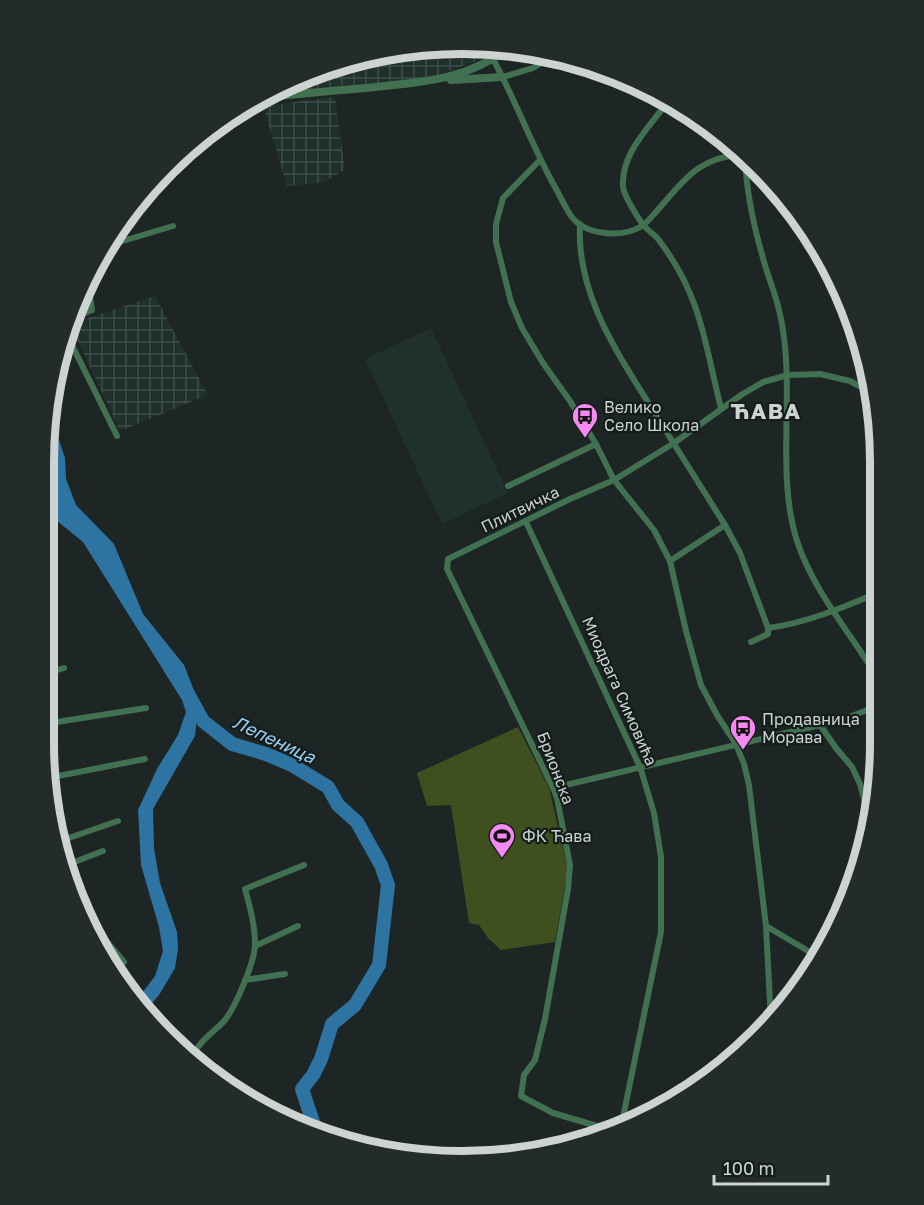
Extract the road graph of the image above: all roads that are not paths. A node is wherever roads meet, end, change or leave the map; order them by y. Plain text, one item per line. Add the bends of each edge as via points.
1 (498, 56) edge
2 (494, 59) junction
3 (543, 62) edge
4 (503, 77) junction
5 (437, 81) junction
6 (282, 96) edge
7 (663, 108) edge
8 (731, 155) edge
9 (540, 160) junction
10 (745, 169) edge
11 (580, 224) junction
12 (643, 225) junction
13 (173, 226) dead end
14 (119, 242) edge
15 (90, 295) edge
16 (82, 315) edge
17 (71, 347) edge
18 (788, 375) junction
19 (863, 388) edge
20 (721, 408) junction
21 (117, 436) dead end
22 (674, 443) junction
23 (596, 444) junction
24 (614, 480) junction
25 (508, 486) dead end
26 (526, 522) junction
27 (725, 525) junction
28 (670, 561) junction
29 (447, 569) joint
30 (870, 596) edge
31 (834, 612) junction
32 (768, 628) junction
33 (751, 642) dead end
34 (870, 666) edge
35 (64, 668) dead end
36 (54, 671) edge
37 (146, 708) dead end
38 (870, 709) edge
39 (54, 722) edge
40 (820, 725) junction
41 (736, 744) junction
42 (145, 759) dead end
43 (640, 767) junction
44 (55, 776) edge
45 (553, 788) junction
46 (866, 804) edge
47 (118, 821) dead end
48 (66, 839) edge
49 (103, 851) dead end
50 (72, 863) edge
51 (304, 865) dead end
52 (298, 926) dead end
53 (766, 926) junction
54 (105, 939) edge
55 (255, 946) junction
56 (812, 952) edge
57 (124, 962) dead end
58 (285, 974) dead end
59 (245, 980) junction
60 (770, 1010) edge
61 (196, 1052) edge
62 (623, 1118) edge
63 (599, 1127) edge

1 - 2 street
2 - 4 street
2 - 5 street
3 - 4 street
4 - 5 street
4 - 9 street
5 - 6 street
7 - 12 street via 627,158 623,189
8 - 12 street via 706,162 687,176
9 - 11 street via 571,216
9 - 23 street via 503,198 496,243 522,328
10 - 18 street via 751,213 780,315
11 - 12 street via 606,234 625,233
11 - 22 street via 582,267 601,324
12 - 20 street via 660,240 694,299 708,343
13 - 14 street
15 - 16 street via 92,310
17 - 21 street
18 - 19 street, Плитвичка via 820,374
18 - 20 street, Плитвичка via 763,382
18 - 31 street via 786,477 792,522 807,565
20 - 22 street, Плитвичка
22 - 24 street, Плитвичка
22 - 27 street
23 - 24 street
23 - 25 street
24 - 26 street, Плитвичка
24 - 28 street via 654,530
26 - 29 street, Плитвичка via 448,559
26 - 43 street, Миодрага Симовића
27 - 28 street
27 - 32 street via 740,553
28 - 41 street via 701,685
29 - 45 street, Брионска
30 - 31 street
31 - 32 street
31 - 34 street
32 - 33 street via 768,634
35 - 36 street
37 - 39 street
38 - 40 street
40 - 41 street
40 - 46 street via 852,767
41 - 43 street
41 - 53 street via 748,785
42 - 44 street
43 - 45 street
43 - 62 street, Миодрага Симовића via 654,813 661,857 661,932
45 - 63 street, Брионска via 570,866 568,889 545,1019 535,1060 524,1075 521,1096 553,1113
47 - 48 street
49 - 50 street
51 - 55 street via 245,889
52 - 55 street
53 - 56 street
53 - 60 street
54 - 57 street
55 - 59 street
58 - 59 street
59 - 61 street via 224,1021

